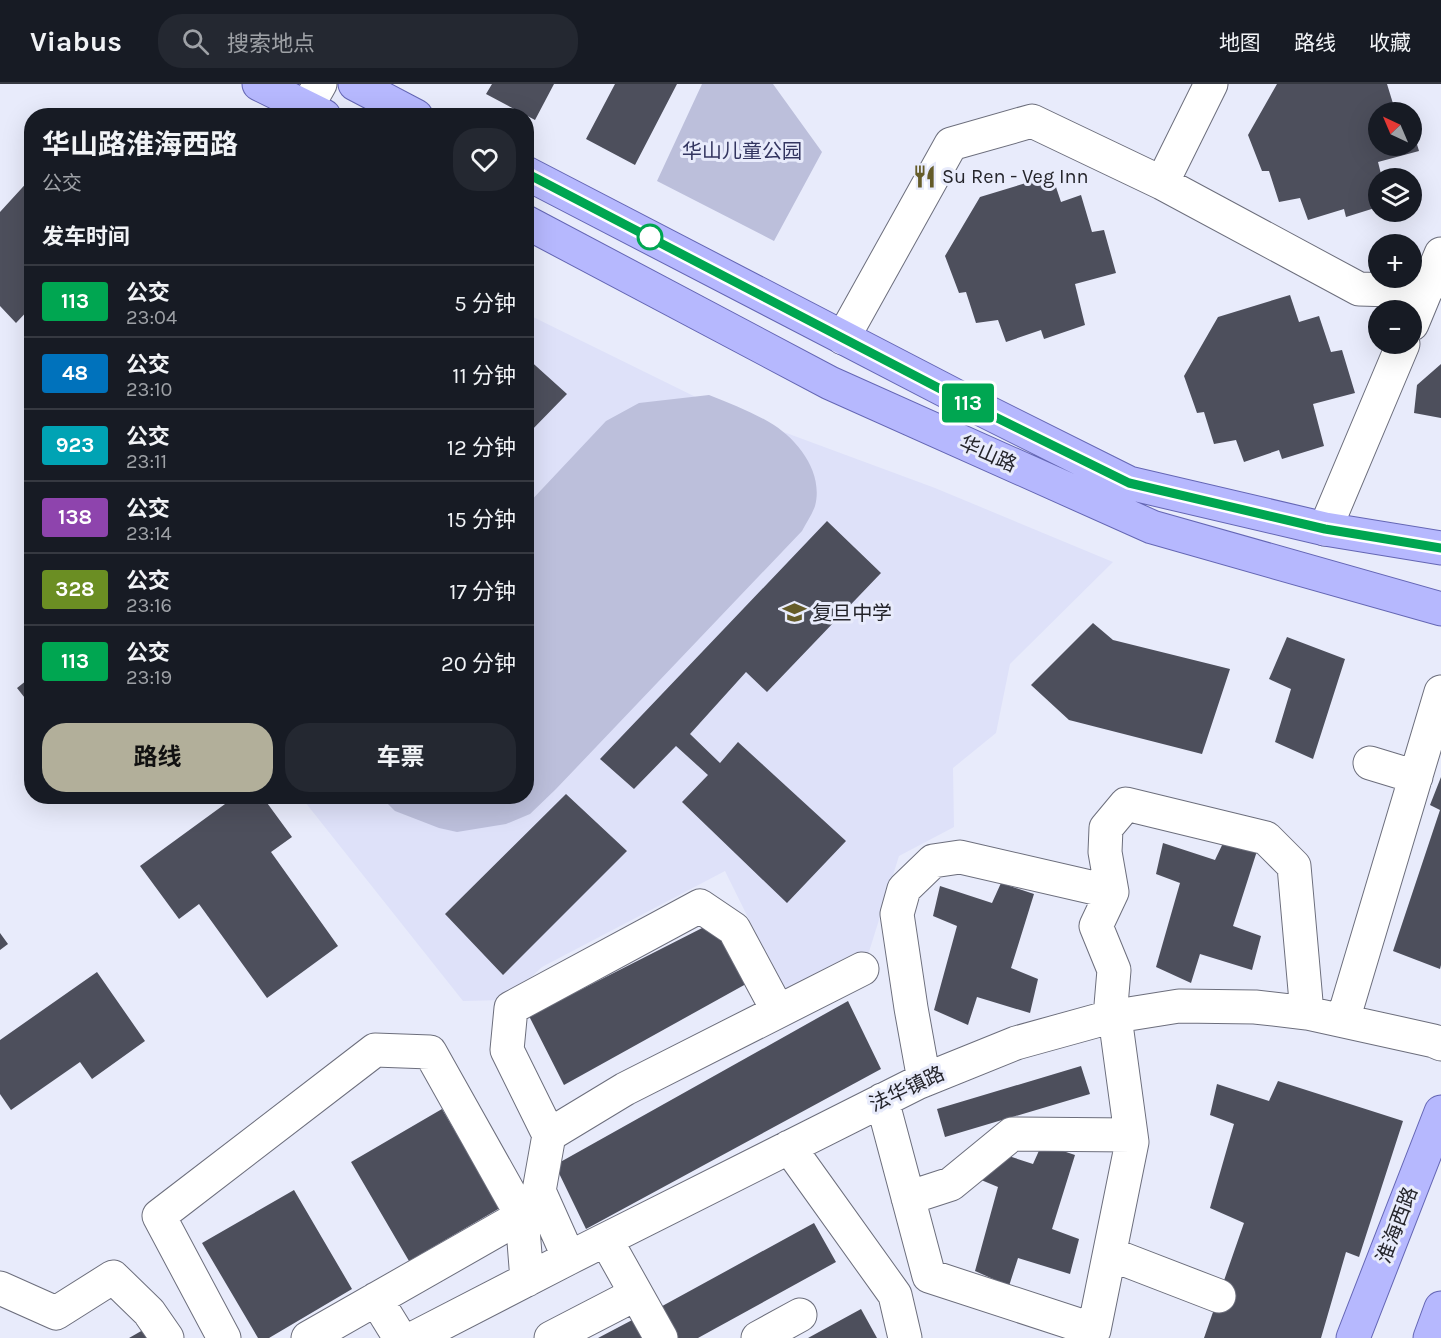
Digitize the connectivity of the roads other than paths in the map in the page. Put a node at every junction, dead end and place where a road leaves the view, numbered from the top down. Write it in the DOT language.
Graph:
graph roads {
  1 [pos="259,84"];
  2 [pos="355,84"];
  3 [pos="1211,84"];
  4 [pos="317,102"];
  5 [pos="401,108"];
  6 [pos="534,177"];
  7 [pos="1162,183"];
  8 [pos="534,226"];
  9 [pos="1441,254"];
  10 [pos="1426,291"];
  11 [pos="1422,300"];
  12 [pos="843,338"];
  13 [pos="1399,354"];
  14 [pos="1325,529"];
  15 [pos="1441,548"];
  16 [pos="1441,609"];
  17 [pos="1441,692"];
  18 [pos="1370,763"];
  19 [pos="1416,777"];
  20 [pos="1112,892"];
  21 [pos="862,969"];
  22 [pos="778,1011"];
  23 [pos="1307,1013"];
  24 [pos="1113,1017"];
  25 [pos="1343,1020"];
  26 [pos="1441,1044"];
  27 [pos="924,1080"];
  28 [pos="882,1100"];
  29 [pos="1441,1112"];
  30 [pos="549,1135"];
  31 [pos="1131,1135"];
  32 [pos="789,1147"];
  33 [pos="908,1198"];
  34 [pos="522,1216"];
  35 [pos="606,1240"];
  36 [pos="1110,1254"];
  37 [pos="569,1258"];
  38 [pos="527,1280"];
  39 [pos="0,1288"];
  40 [pos="636,1294"];
  41 [pos="1219,1296"];
  42 [pos="376,1299"];
  43 [pos="1441,1308"];
  44 [pos="800,1315"];
  45 [pos="1094,1334"];
  46 [pos="167,1338"];
  47 [pos="224,1338"];
  48 [pos="308,1338"];
  49 [pos="400,1338"];
  50 [pos="414,1338"];
  51 [pos="551,1338"];
  52 [pos="661,1338"];
  53 [pos="758,1338"];
  54 [pos="905,1338"];
  55 [pos="1353,1338"];
  56 [pos="1430,1338"];
  1 -- 4 [label="main road"];
  2 -- 5 [label="main road"];
  3 -- 7 [label="street"];
  6 -- 12 [label="main road, 华山路"];
  7 -- 10 [label="street"];
  7 -- 12 [label="street"];
  8 -- 16 [label="main road, 华山路"];
  9 -- 10 [label="street"];
  10 -- 11 [label="street"];
  12 -- 14 [label="main road, 华山路"];
  13 -- 14 [label="street"];
  14 -- 15 [label="main road, 华山路"];
  17 -- 19 [label="street"];
  18 -- 19 [label="street"];
  19 -- 25 [label="street"];
  20 -- 23 [label="street"];
  20 -- 24 [label="street"];
  20 -- 27 [label="street"];
  21 -- 22 [label="street"];
  22 -- 30 [label="street"];
  22 -- 30 [label="street"];
  23 -- 24 [label="street, 法华镇路"];
  23 -- 25 [label="street, 法华镇路"];
  24 -- 27 [label="street, 法华镇路"];
  24 -- 31 [label="street"];
  25 -- 26 [label="street, 法华镇路"];
  27 -- 28 [label="street, 法华镇路"];
  28 -- 32 [label="street, 法华镇路"];
  28 -- 33 [label="street"];
  29 -- 55 [label="main road, 淮海西路"];
  30 -- 37 [label="street"];
  31 -- 33 [label="street"];
  31 -- 36 [label="street"];
  32 -- 35 [label="street, 法华镇路"];
  32 -- 54 [label="street"];
  33 -- 45 [label="street"];
  34 -- 38 [label="street"];
  34 -- 42 [label="street"];
  34 -- 47 [label="street"];
  35 -- 37 [label="street, 法华镇路"];
  35 -- 40 [label="street"];
  36 -- 41 [label="street"];
  36 -- 45 [label="street"];
  37 -- 38 [label="street, 法华镇路"];
  38 -- 50 [label="street, 法华镇路"];
  39 -- 46 [label="street"];
  40 -- 51 [label="street"];
  40 -- 52 [label="street"];
  42 -- 48 [label="street"];
  42 -- 49 [label="street"];
  43 -- 56 [label="main road"];
  44 -- 53 [label="street"];
}
